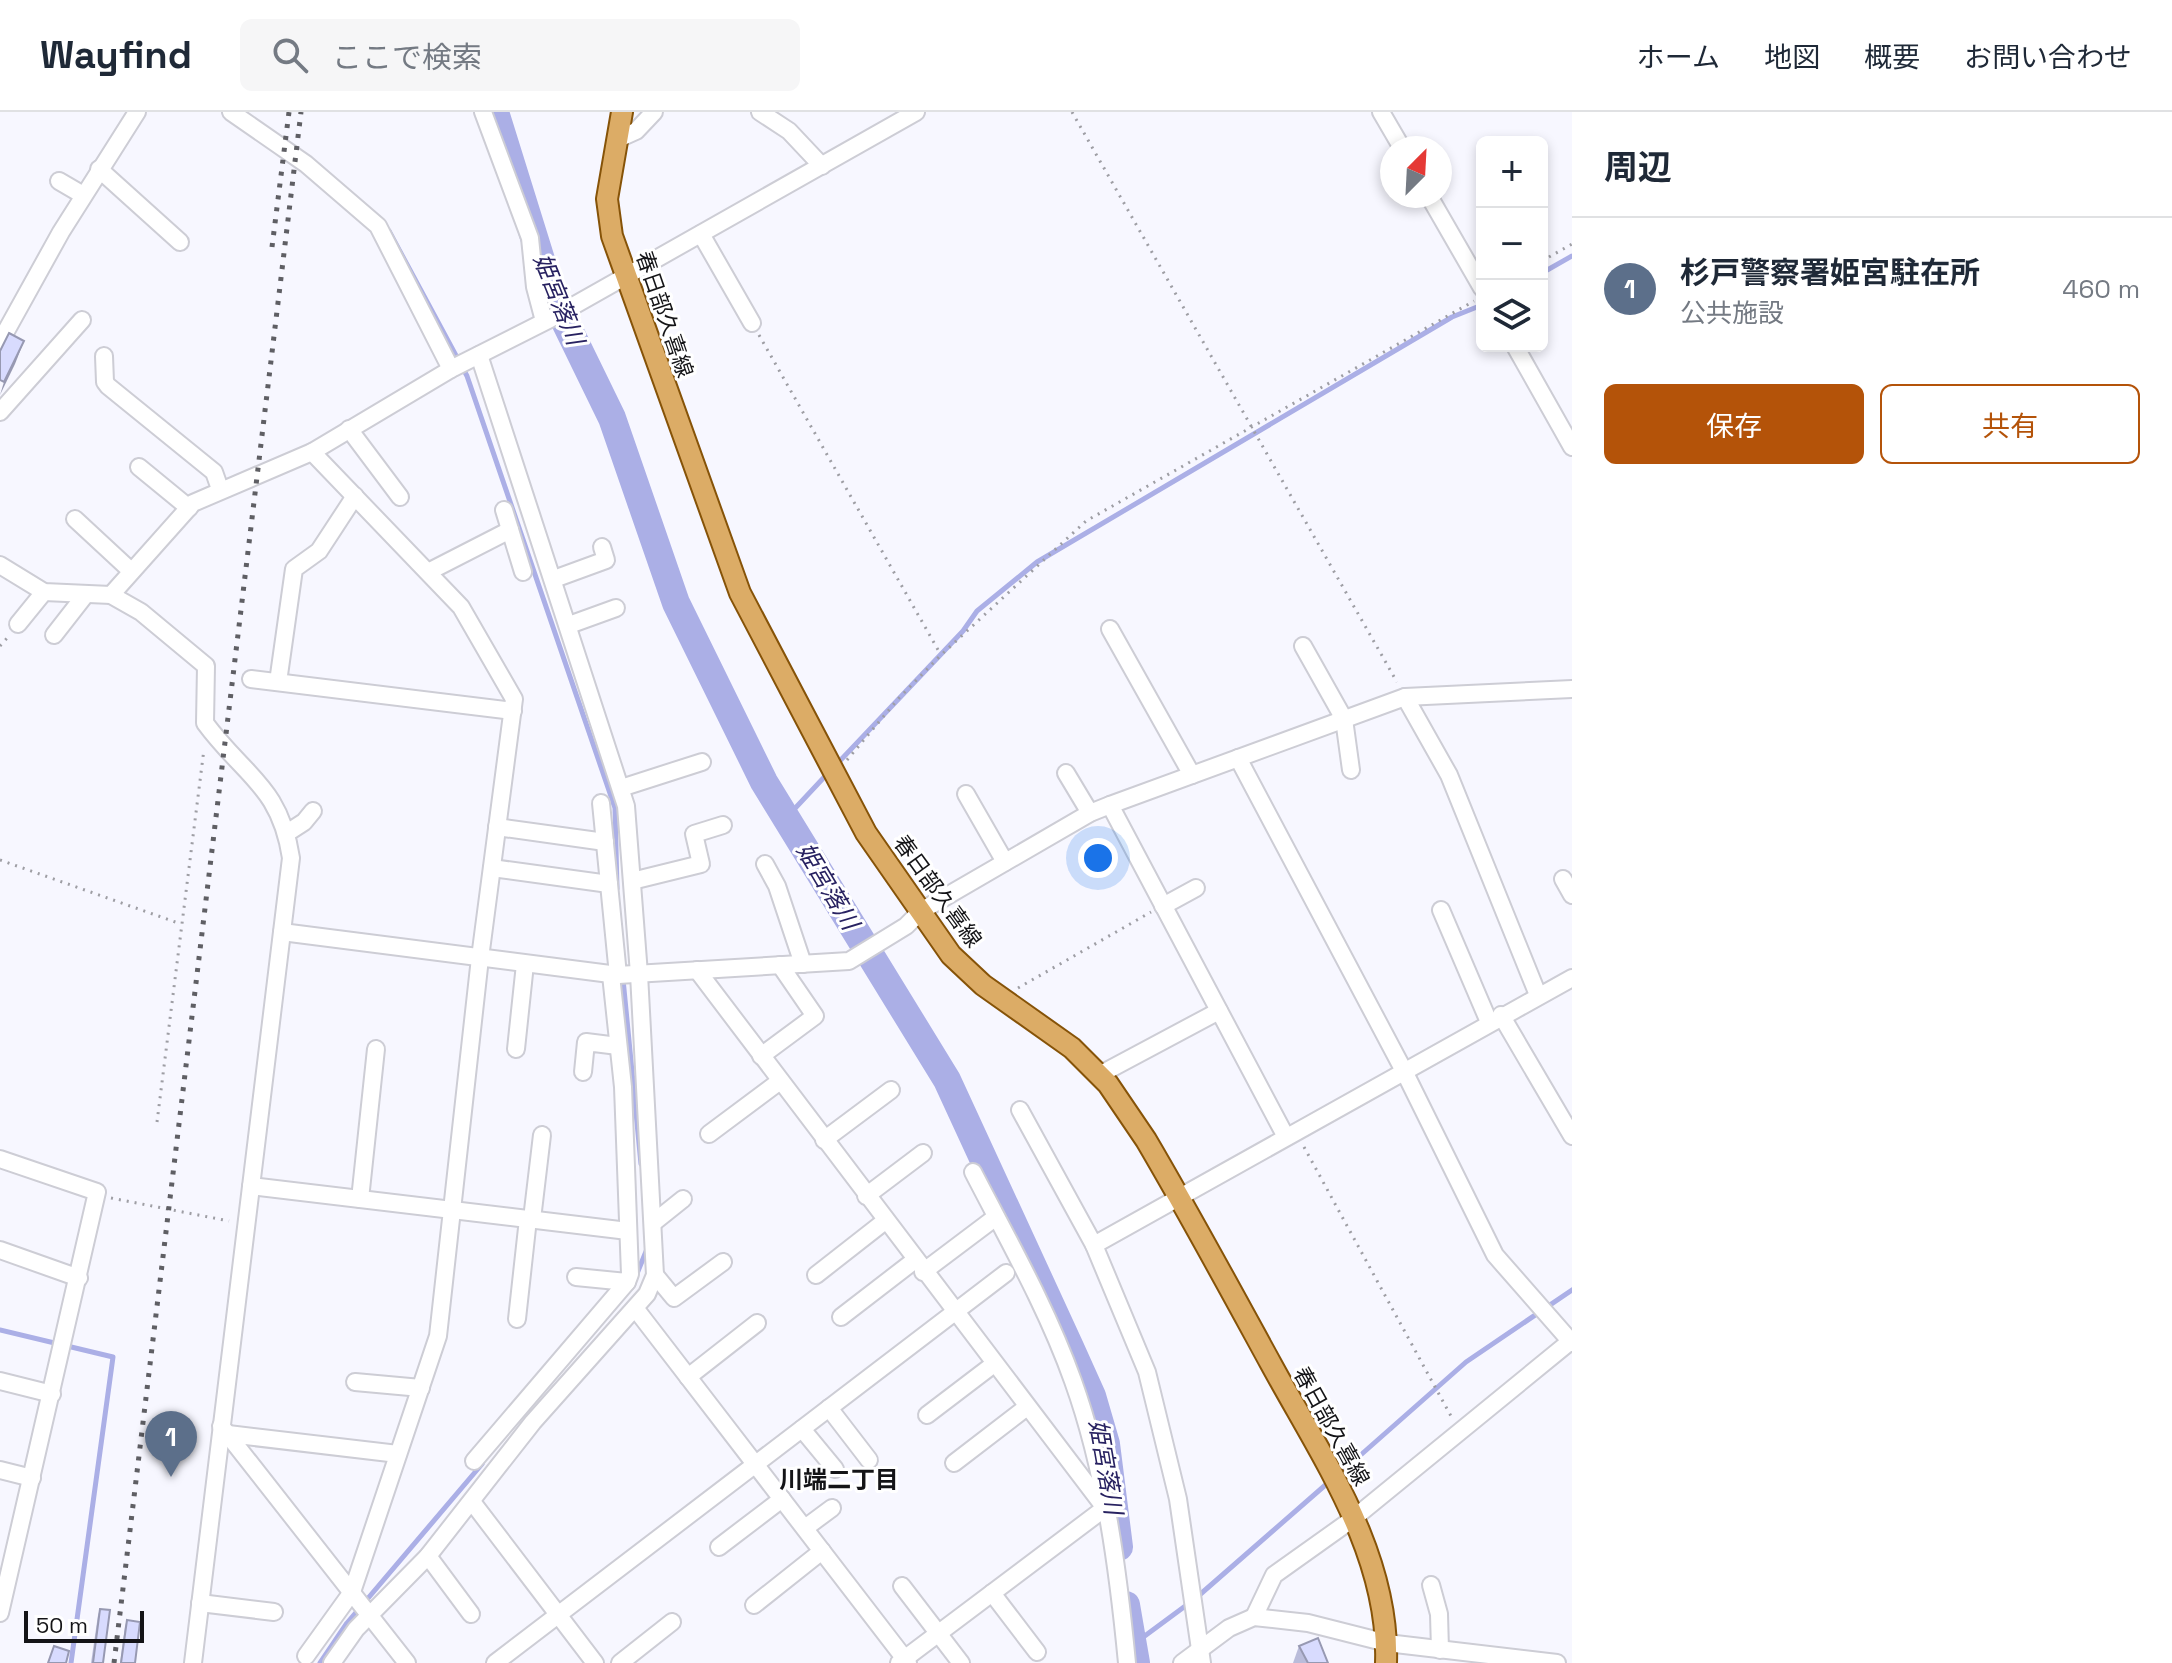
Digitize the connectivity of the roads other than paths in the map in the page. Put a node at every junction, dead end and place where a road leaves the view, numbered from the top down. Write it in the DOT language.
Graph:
graph roads {
  1 [pos="137,112"];
  2 [pos="231,112"];
  3 [pos="483,112"];
  4 [pos="622,112"];
  5 [pos="654,112"];
  6 [pos="760,112"];
  7 [pos="916,112"];
  8 [pos="1381,112"];
  9 [pos="1395,136"];
  10 [pos="616,140"];
  11 [pos="822,166"];
  12 [pos="99,169"];
  13 [pos="59,181"];
  14 [pos="83,195"];
  15 [pos="1436,208"];
  16 [pos="701,234"];
  17 [pos="180,242"];
  18 [pos="622,278"];
  19 [pos="1477,280"];
  20 [pos="5,319"];
  21 [pos="82,320"];
  22 [pos="547,320"];
  23 [pos="752,323"];
  24 [pos="0,342"];
  25 [pos="1518,352"];
  26 [pos="104,356"];
  27 [pos="476,356"];
  28 [pos="452,368"];
  29 [pos="0,412"];
  30 [pos="349,429"];
  31 [pos="1572,447"];
  32 [pos="312,452"];
  33 [pos="139,467"];
  34 [pos="220,489"];
  35 [pos="355,496"];
  36 [pos="400,497"];
  37 [pos="189,508"];
  38 [pos="504,510"];
  39 [pos="75,519"];
  40 [pos="510,530"];
  41 [pos="602,547"];
  42 [pos="0,565"];
  43 [pos="130,570"];
  44 [pos="428,572"];
  45 [pos="523,572"];
  46 [pos="554,579"];
  47 [pos="44,592"];
  48 [pos="86,594"];
  49 [pos="111,595"];
  50 [pos="616,608"];
  51 [pos="18,624"];
  52 [pos="569,625"];
  53 [pos="1110,629"];
  54 [pos="54,635"];
  55 [pos="1303,646"];
  56 [pos="251,679"];
  57 [pos="278,682"];
  58 [pos="1572,689"];
  59 [pos="1405,697"];
  60 [pos="513,711"];
  61 [pos="1344,719"];
  62 [pos="1238,758"];
  63 [pos="702,762"];
  64 [pos="1351,770"];
  65 [pos="1066,773"];
  66 [pos="1192,775"];
  67 [pos="621,788"];
  68 [pos="966,794"];
  69 [pos="601,803"];
  70 [pos="1110,805"];
  71 [pos="313,811"];
  72 [pos="1090,813"];
  73 [pos="723,825"];
  74 [pos="497,827"];
  75 [pos="287,833"];
  76 [pos="605,842"];
  77 [pos="1005,862"];
  78 [pos="765,864"];
  79 [pos="492,868"];
  80 [pos="1563,879"];
  81 [pos="632,881"];
  82 [pos="609,884"];
  83 [pos="1196,888"];
  84 [pos="1572,895"];
  85 [pos="1163,906"];
  86 [pos="1441,910"];
  87 [pos="921,911"];
  88 [pos="282,932"];
  89 [pos="480,958"];
  90 [pos="525,964"];
  91 [pos="803,964"];
  92 [pos="780,965"];
  93 [pos="697,970"];
  94 [pos="638,974"];
  95 [pos="614,975"];
  96 [pos="1572,978"];
  97 [pos="1538,995"];
  98 [pos="1219,1011"];
  99 [pos="1495,1019"];
  100 [pos="618,1046"];
  101 [pos="376,1049"];
  102 [pos="516,1049"];
  103 [pos="761,1056"];
  104 [pos="1404,1071"];
  105 [pos="583,1072"];
  106 [pos="1099,1075"];
  107 [pos="780,1081"];
  108 [pos="891,1090"];
  109 [pos="1020,1110"];
  110 [pos="709,1134"];
  111 [pos="1291,1134"];
  112 [pos="542,1135"];
  113 [pos="1572,1136"];
  114 [pos="824,1140"];
  115 [pos="923,1153"];
  116 [pos="0,1159"];
  117 [pos="973,1172"];
  118 [pos="251,1186"];
  119 [pos="866,1196"];
  120 [pos="1180,1197"];
  121 [pos="360,1199"];
  122 [pos="683,1199"];
  123 [pos="452,1210"];
  124 [pos="996,1217"];
  125 [pos="530,1219"];
  126 [pos="885,1221"];
  127 [pos="653,1223"];
  128 [pos="628,1231"];
  129 [pos="1094,1245"];
  130 [pos="0,1250"];
  131 [pos="723,1262"];
  132 [pos="919,1266"];
  133 [pos="1006,1273"];
  134 [pos="655,1275"];
  135 [pos="816,1275"];
  136 [pos="576,1277"];
  137 [pos="79,1278"];
  138 [pos="627,1282"];
  139 [pos="635,1308"];
  140 [pos="955,1313"];
  141 [pos="841,1317"];
  142 [pos="517,1319"];
  143 [pos="757,1323"];
  144 [pos="1572,1341"];
  145 [pos="994,1364"];
  146 [pos="688,1377"];
  147 [pos="0,1381"];
  148 [pos="355,1382"];
  149 [pos="421,1388"];
  150 [pos="52,1394"];
  151 [pos="1027,1407"];
  152 [pos="829,1408"];
  153 [pos="927,1415"];
  154 [pos="802,1429"];
  155 [pos="225,1430"];
  156 [pos="398,1454"];
  157 [pos="869,1460"];
  158 [pos="474,1461"];
  159 [pos="954,1463"];
  160 [pos="756,1465"];
  161 [pos="835,1469"];
  162 [pos="0,1470"];
  163 [pos="32,1478"];
  164 [pos="782,1499"];
  165 [pos="473,1503"];
  166 [pos="832,1508"];
  167 [pos="1105,1508"];
  168 [pos="1354,1518"];
  169 [pos="805,1528"];
  170 [pos="719,1547"];
  171 [pos="822,1551"];
  172 [pos="428,1556"];
  173 [pos="6,1562"];
  174 [pos="1431,1585"];
  175 [pos="902,1586"];
  176 [pos="992,1593"];
  177 [pos="354,1595"];
  178 [pos="200,1603"];
  179 [pos="754,1605"];
  180 [pos="274,1612"];
  181 [pos="0,1613"];
  182 [pos="471,1614"];
  183 [pos="559,1615"];
  184 [pos="372,1617"];
  185 [pos="1254,1617"];
  186 [pos="672,1622"];
  187 [pos="938,1633"];
  188 [pos="1440,1650"];
  189 [pos="1037,1652"];
  190 [pos="1386,1653"];
  191 [pos="1202,1655"];
  192 [pos="306,1656"];
  193 [pos="497,1662"];
  194 [pos="904,1662"];
  195 [pos="193,1663"];
  196 [pos="332,1663"];
  197 [pos="407,1663"];
  198 [pos="595,1663"];
  199 [pos="620,1663"];
  200 [pos="961,1663"];
  201 [pos="1127,1663"];
  202 [pos="1182,1663"];
  203 [pos="1557,1663"];
  1 -- 12 [label="street"];
  2 -- 28 [label="street"];
  3 -- 22 [label="street"];
  4 -- 10 [label="main road, 春日部久喜線"];
  5 -- 10 [label="street"];
  6 -- 11 [label="street"];
  7 -- 11 [label="street"];
  8 -- 9 [label="street"];
  10 -- 18 [label="main road, 春日部久喜線"];
  11 -- 16 [label="street"];
  12 -- 14 [label="street"];
  12 -- 17 [label="street"];
  13 -- 14 [label="street"];
  14 -- 20 [label="street"];
  15 -- 19 [label="street"];
  16 -- 18 [label="street"];
  16 -- 23 [label="street"];
  18 -- 22 [label="street"];
  18 -- 87 [label="main road, 春日部久喜線"];
  20 -- 24 [label="street"];
  21 -- 29 [label="street"];
  22 -- 27 [label="street"];
  25 -- 31 [label="street"];
  26 -- 34 [label="street"];
  27 -- 28 [label="street"];
  27 -- 46 [label="street"];
  28 -- 30 [label="street"];
  30 -- 32 [label="street"];
  30 -- 36 [label="street"];
  32 -- 34 [label="street"];
  32 -- 35 [label="street"];
  33 -- 37 [label="street"];
  34 -- 37 [label="street"];
  35 -- 44 [label="street"];
  35 -- 57 [label="street"];
  37 -- 43 [label="street"];
  38 -- 40 [label="street"];
  39 -- 43 [label="street"];
  40 -- 44 [label="street"];
  40 -- 45 [label="street"];
  41 -- 46 [label="street"];
  42 -- 47 [label="street"];
  43 -- 49 [label="street"];
  44 -- 60 [label="street"];
  46 -- 52 [label="street"];
  47 -- 48 [label="street"];
  47 -- 51 [label="street"];
  48 -- 49 [label="street"];
  48 -- 54 [label="street"];
  49 -- 75 [label="street"];
  50 -- 52 [label="street"];
  52 -- 67 [label="street"];
  53 -- 66 [label="street"];
  55 -- 61 [label="street"];
  56 -- 57 [label="street"];
  57 -- 60 [label="street"];
  58 -- 59 [label="street"];
  59 -- 61 [label="street"];
  59 -- 97 [label="street"];
  60 -- 74 [label="street"];
  61 -- 62 [label="street"];
  61 -- 64 [label="street"];
  62 -- 66 [label="street"];
  62 -- 104 [label="street"];
  63 -- 67 [label="street"];
  65 -- 72 [label="street"];
  66 -- 70 [label="street"];
  67 -- 81 [label="street"];
  68 -- 77 [label="street"];
  69 -- 76 [label="street"];
  70 -- 72 [label="street"];
  70 -- 85 [label="street"];
  71 -- 75 [label="street"];
  72 -- 77 [label="street"];
  73 -- 81 [label="street"];
  74 -- 76 [label="street"];
  74 -- 79 [label="street"];
  75 -- 88 [label="street"];
  76 -- 82 [label="street"];
  77 -- 87 [label="street"];
  78 -- 91 [label="street"];
  79 -- 82 [label="street"];
  79 -- 89 [label="street"];
  80 -- 84 [label="street"];
  81 -- 94 [label="street"];
  82 -- 95 [label="street"];
  83 -- 85 [label="street"];
  85 -- 98 [label="street"];
  86 -- 99 [label="street"];
  87 -- 91 [label="street"];
  87 -- 106 [label="main road, 春日部久喜線"];
  88 -- 89 [label="street"];
  88 -- 118 [label="street"];
  89 -- 90 [label="street"];
  89 -- 123 [label="street"];
  90 -- 95 [label="street"];
  90 -- 102 [label="street"];
  91 -- 92 [label="street"];
  92 -- 93 [label="street"];
  92 -- 103 [label="street"];
  93 -- 94 [label="street"];
  93 -- 103 [label="street"];
  94 -- 95 [label="street"];
  94 -- 127 [label="street"];
  95 -- 100 [label="street"];
  96 -- 97 [label="street"];
  97 -- 99 [label="street"];
  98 -- 106 [label="street"];
  98 -- 111 [label="street"];
  99 -- 104 [label="street"];
  99 -- 113 [label="street"];
  100 -- 105 [label="street"];
  100 -- 128 [label="street"];
  101 -- 121 [label="street"];
  103 -- 107 [label="street"];
  104 -- 111 [label="street"];
  104 -- 144 [label="street"];
  106 -- 120 [label="main road, 春日部久喜線"];
  107 -- 110 [label="street"];
  107 -- 114 [label="street"];
  108 -- 114 [label="street"];
  109 -- 129 [label="street"];
  111 -- 120 [label="street"];
  112 -- 125 [label="street"];
  114 -- 119 [label="street"];
  115 -- 119 [label="street"];
  116 -- 137 [label="street"];
  117 -- 124 [label="street"];
  118 -- 121 [label="street"];
  118 -- 155 [label="street"];
  119 -- 126 [label="street"];
  120 -- 129 [label="street"];
  120 -- 168 [label="main road, 春日部久喜線"];
  121 -- 123 [label="street"];
  122 -- 127 [label="street"];
  123 -- 125 [label="street"];
  123 -- 149 [label="street"];
  124 -- 132 [label="street"];
  124 -- 167 [label="street"];
  125 -- 128 [label="street"];
  125 -- 142 [label="street"];
  126 -- 132 [label="street"];
  126 -- 135 [label="street"];
  127 -- 134 [label="street"];
  128 -- 138 [label="street"];
  129 -- 191 [label="street"];
  130 -- 137 [label="street"];
  131 -- 134 [label="street"];
  132 -- 140 [label="street"];
  132 -- 141 [label="street"];
  133 -- 140 [label="street"];
  134 -- 139 [label="street"];
  136 -- 138 [label="street"];
  137 -- 150 [label="street"];
  138 -- 158 [label="street"];
  139 -- 146 [label="street"];
  139 -- 165 [label="street"];
  140 -- 145 [label="street"];
  140 -- 152 [label="street"];
  143 -- 146 [label="street"];
  144 -- 168 [label="street"];
  145 -- 151 [label="street"];
  145 -- 153 [label="street"];
  146 -- 160 [label="street"];
  147 -- 150 [label="street"];
  148 -- 149 [label="street"];
  149 -- 156 [label="street"];
  150 -- 163 [label="street"];
  151 -- 159 [label="street"];
  151 -- 167 [label="street"];
  152 -- 154 [label="street"];
  152 -- 157 [label="street"];
  154 -- 160 [label="street"];
  154 -- 161 [label="street"];
  155 -- 156 [label="street"];
  155 -- 177 [label="street"];
  155 -- 178 [label="street"];
  156 -- 177 [label="street"];
  160 -- 164 [label="street"];
  160 -- 183 [label="street"];
  162 -- 163 [label="street"];
  163 -- 173 [label="street"];
  164 -- 169 [label="street"];
  164 -- 170 [label="street"];
  165 -- 172 [label="street"];
  165 -- 183 [label="street"];
  166 -- 169 [label="street"];
  167 -- 176 [label="street"];
  167 -- 201 [label="street"];
  168 -- 185 [label="street"];
  168 -- 190 [label="main road, 春日部久喜線"];
  169 -- 171 [label="street"];
  171 -- 179 [label="street"];
  171 -- 194 [label="street"];
  172 -- 182 [label="street"];
  172 -- 184 [label="street"];
  173 -- 181 [label="street"];
  174 -- 188 [label="street"];
  175 -- 187 [label="street"];
  176 -- 187 [label="street"];
  176 -- 189 [label="street"];
  177 -- 184 [label="street"];
  177 -- 192 [label="street"];
  178 -- 180 [label="street"];
  178 -- 195 [label="street"];
  183 -- 193 [label="street"];
  183 -- 198 [label="street"];
  184 -- 196 [label="street"];
  184 -- 197 [label="street"];
  185 -- 190 [label="street"];
  185 -- 191 [label="street"];
  186 -- 199 [label="street"];
  187 -- 194 [label="street"];
  187 -- 200 [label="street"];
  188 -- 190 [label="street"];
  188 -- 203 [label="street"];
  191 -- 202 [label="street"];
}
